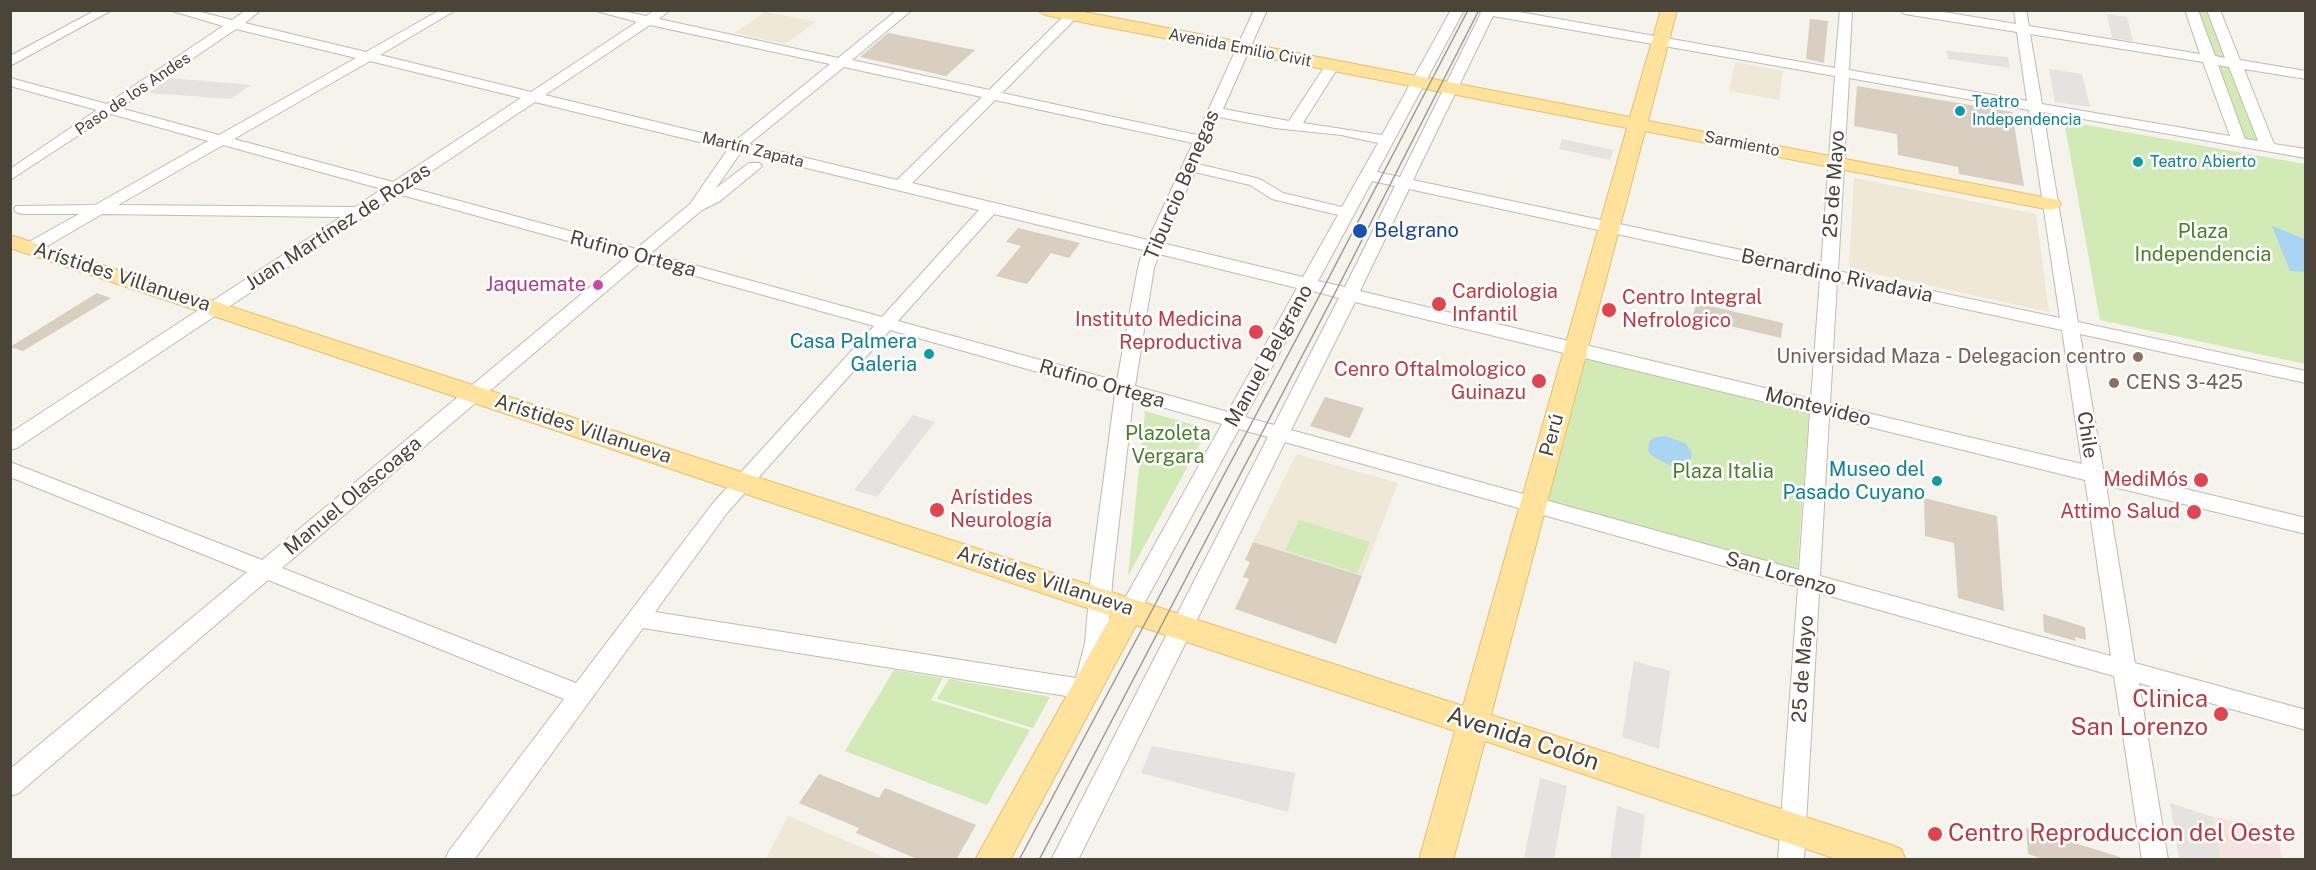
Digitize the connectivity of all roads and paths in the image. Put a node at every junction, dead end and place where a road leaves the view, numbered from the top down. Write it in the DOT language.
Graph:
graph roads {
  1 [pos="106,10"];
  2 [pos="175,10"];
  3 [pos="255,10"];
  4 [pos="450,10"];
  5 [pos="599,10"];
  6 [pos="664,10"];
  7 [pos="906,10"];
  8 [pos="1045,10"];
  9 [pos="1261,10"];
  10 [pos="1458,10"];
  11 [pos="1669,10"];
  12 [pos="1845,10"];
  13 [pos="1905,10"];
  14 [pos="2191,10"];
  15 [pos="2213,10"];
  16 [pos="1487,11"];
  17 [pos="1076,13"];
  18 [pos="2021,20"];
  19 [pos="648,21"];
  20 [pos="234,25"];
  21 [pos="1660,41"];
  22 [pos="1243,48"];
  23 [pos="368,57"];
  24 [pos="2209,59"];
  25 [pos="10,62"];
  26 [pos="841,63"];
  27 [pos="2234,63"];
  28 [pos="1332,66"];
  29 [pos="1842,73"];
  30 [pos="2306,75"];
  31 [pos="10,82"];
  32 [pos="1435,85"];
  33 [pos="992,95"];
  34 [pos="534,97"];
  35 [pos="2035,107"];
  36 [pos="110,110"];
  37 [pos="1214,112"];
  38 [pos="1637,124"];
  39 [pos="1293,126"];
  40 [pos="1201,140"];
  41 [pos="1387,140"];
  42 [pos="221,141"];
  43 [pos="2239,142"];
  44 [pos="737,146"];
  45 [pos="2268,147"];
  46 [pos="2306,154"];
  47 [pos="1836,162"];
  48 [pos="754,166"];
  49 [pos="1189,166"];
  50 [pos="1368,175"];
  51 [pos="10,176"];
  52 [pos="1404,183"];
  53 [pos="901,185"];
  54 [pos="396,189"];
  55 [pos="2051,204"];
  56 [pos="696,207"];
  57 [pos="991,207"];
  58 [pos="22,209"];
  59 [pos="98,210"];
  60 [pos="361,212"];
  61 [pos="1348,213"];
  62 [pos="1609,227"];
  63 [pos="21,244"];
  64 [pos="1153,246"];
  65 [pos="638,256"];
  66 [pos="1828,274"];
  67 [pos="1309,284"];
  68 [pos="1330,289"];
  69 [pos="1350,294"];
  70 [pos="214,308"];
  71 [pos="885,323"];
  72 [pos="2070,327"];
  73 [pos="1576,349"];
  74 [pos="2306,377"];
  75 [pos="1125,390"];
  76 [pos="474,394"];
  77 [pos="1820,408"];
  78 [pos="1233,421"];
  79 [pos="1256,428"];
  80 [pos="1278,434"];
  81 [pos="10,443"];
  82 [pos="10,469"];
  83 [pos="2094,474"];
  84 [pos="743,482"];
  85 [pos="1533,505"];
  86 [pos="2306,526"];
  87 [pos="264,571"];
  88 [pos="1809,582"];
  89 [pos="1099,599"];
  90 [pos="636,618"];
  91 [pos="1155,618"];
  92 [pos="2124,670"];
  93 [pos="1085,689"];
  94 [pos="579,694"];
  95 [pos="2306,720"];
  96 [pos="1473,723"];
  97 [pos="10,785"];
  98 [pos="1793,828"];
  99 [pos="458,860"];
  100 [pos="992,860"];
  101 [pos="1064,860"];
  102 [pos="1436,860"];
  103 [pos="1791,860"];
  104 [pos="1889,860"];
  105 [pos="2155,860"];
  1 -- 25 [label="street"];
  2 -- 20 [label="street, Martín Zapata"];
  3 -- 20 [label="street, Paso de los Andes"];
  4 -- 23 [label="street"];
  5 -- 19 [label="street"];
  6 -- 19 [label="street, Juan Martínez de Rozas"];
  7 -- 26 [label="street, Manuel Olascoaga"];
  8 -- 17 [label="main road, Avenida Emilio Civit"];
  9 -- 22 [label="street, Tiburcio Benegas"];
  10 -- 32 [label="street, Manuel Belgrano"];
  11 -- 21 [label="main road, Perú"];
  12 -- 29 [label="street, 25 de Mayo"];
  13 -- 18 [label="street"];
  14 -- 24 [label="street"];
  15 -- 27 [label="street"];
  16 -- 21 [label="street"];
  16 -- 32 [label="street, Manuel Belgrano"];
  17 -- 22 [label="main road, Avenida Emilio Civit"];
  17 -- 33 [label="street"];
  18 -- 24 [label="street"];
  18 -- 35 [label="street, Chile"];
  19 -- 26 [label="street"];
  19 -- 34 [label="street, Juan Martínez de Rozas"];
  20 -- 23 [label="street, Martín Zapata"];
  20 -- 36 [label="street, Paso de los Andes"];
  21 -- 29 [label="street"];
  21 -- 38 [label="main road, Perú"];
  22 -- 28 [label="main road, Avenida Emilio Civit"];
  22 -- 37 [label="street, Tiburcio Benegas"];
  23 -- 34 [label="street, Martín Zapata"];
  23 -- 42 [label="street"];
  24 -- 27 [label="street"];
  24 -- 43 [label="street"];
  26 -- 33 [label="street"];
  26 -- 44 [label="street, Manuel Olascoaga"];
  27 -- 30 [label="street"];
  27 -- 45 [label="street"];
  28 -- 32 [label="main road, Avenida Emilio Civit"];
  28 -- 39 [label="street"];
  29 -- 35 [label="street"];
  29 -- 47 [label="street, 25 de Mayo"];
  31 -- 36 [label="street, Rufino Ortega"];
  32 -- 38 [label="main road, Sarmiento"];
  32 -- 41 [label="street, Manuel Belgrano"];
  32 -- 52 [label="street, Manuel Belgrano"];
  33 -- 40 [label="street"];
  33 -- 53 [label="street"];
  34 -- 44 [label="street, Martín Zapata"];
  34 -- 54 [label="street, Juan Martínez de Rozas"];
  35 -- 43 [label="street"];
  35 -- 55 [label="street, Chile"];
  36 -- 42 [label="street, Rufino Ortega"];
  36 -- 51 [label="street, Paso de los Andes"];
  37 -- 39 [label="street"];
  37 -- 40 [label="street, Tiburcio Benegas"];
  38 -- 47 [label="main road, Sarmiento"];
  38 -- 62 [label="main road, Perú"];
  39 -- 41 [label="street"];
  40 -- 49 [label="street, Tiburcio Benegas"];
  41 -- 50 [label="street, Manuel Belgrano"];
  42 -- 54 [label="street, Rufino Ortega"];
  42 -- 59 [label="street"];
  43 -- 45 [label="street"];
  44 -- 53 [label="street, Martín Zapata"];
  44 -- 56 [label="street, Manuel Olascoaga"];
  45 -- 46 [label="street"];
  47 -- 55 [label="main road, Sarmiento"];
  47 -- 66 [label="street, 25 de Mayo"];
  48 -- 56 [label="street, Manuel Olascoaga"];
  49 -- 61 [label="street"];
  49 -- 64 [label="street, Tiburcio Benegas"];
  50 -- 52 [label="street, Bernardino Rivadavia"];
  50 -- 61 [label="street, Manuel Belgrano"];
  52 -- 62 [label="street, Bernardino Rivadavia"];
  52 -- 69 [label="street, Manuel Belgrano"];
  53 -- 57 [label="street, Martín Zapata"];
  54 -- 60 [label="street, Juan Martínez de Rozas"];
  54 -- 65 [label="street, Rufino Ortega"];
  55 -- 72 [label="street, Chile"];
  56 -- 65 [label="street, Manuel Olascoaga"];
  57 -- 64 [label="street, Martín Zapata"];
  57 -- 71 [label="street"];
  58 -- 59 [label="street"];
  59 -- 60 [label="street"];
  59 -- 63 [label="street"];
  60 -- 70 [label="street, Juan Martínez de Rozas"];
  61 -- 67 [label="street, Manuel Belgrano"];
  62 -- 66 [label="street, Bernardino Rivadavia"];
  62 -- 73 [label="main road, Perú"];
  63 -- 70 [label="main road, Arístides Villanueva"];
  64 -- 67 [label="street, Martín Zapata"];
  64 -- 75 [label="street, Tiburcio Benegas"];
  65 -- 71 [label="street, Rufino Ortega"];
  65 -- 76 [label="street, Manuel Olascoaga"];
  66 -- 72 [label="street, Bernardino Rivadavia"];
  66 -- 77 [label="street, 25 de Mayo"];
  67 -- 68 [label="street, Martín Zapata"];
  67 -- 78 [label="street, Manuel Belgrano"];
  68 -- 69 [label="street, Montevideo"];
  69 -- 73 [label="street, Montevideo"];
  69 -- 80 [label="street, Manuel Belgrano"];
  70 -- 76 [label="main road, Arístides Villanueva"];
  70 -- 81 [label="street, Juan Martínez de Rozas"];
  71 -- 75 [label="street, Rufino Ortega"];
  71 -- 84 [label="street"];
  72 -- 74 [label="street, Bernardino Rivadavia"];
  72 -- 83 [label="street, Chile"];
  73 -- 77 [label="street, Montevideo"];
  73 -- 85 [label="main road, Perú"];
  75 -- 78 [label="street, Rufino Ortega"];
  75 -- 89 [label="street, Tiburcio Benegas"];
  76 -- 84 [label="main road, Arístides Villanueva"];
  76 -- 87 [label="street, Manuel Olascoaga"];
  77 -- 83 [label="street, Montevideo"];
  77 -- 88 [label="street, 25 de Mayo"];
  78 -- 79 [label="street, Rufino Ortega"];
  78 -- 91 [label="street, Manuel Belgrano"];
  79 -- 80 [label="street, San Lorenzo"];
  80 -- 85 [label="street, San Lorenzo"];
  80 -- 91 [label="street, Manuel Belgrano"];
  82 -- 87 [label="street"];
  83 -- 86 [label="street, Montevideo"];
  83 -- 92 [label="street, Chile"];
  84 -- 89 [label="main road, Arístides Villanueva"];
  84 -- 90 [label="street"];
  85 -- 88 [label="street, San Lorenzo"];
  85 -- 96 [label="main road, Perú"];
  87 -- 94 [label="street"];
  87 -- 97 [label="street, Manuel Olascoaga"];
  88 -- 92 [label="street, San Lorenzo"];
  88 -- 98 [label="street, 25 de Mayo"];
  89 -- 91 [label="main road, Arístides Villanueva"];
  89 -- 93 [label="street, Tiburcio Benegas"];
  90 -- 93 [label="street"];
  90 -- 94 [label="street"];
  91 -- 93 [label="main road, Manuel Belgrano"];
  91 -- 96 [label="main road, Avenida Colón"];
  91 -- 101 [label="street, Manuel Belgrano"];
  92 -- 95 [label="street, San Lorenzo"];
  92 -- 105 [label="street, Chile"];
  93 -- 100 [label="main road, Manuel Belgrano"];
  94 -- 99 [label="street"];
  96 -- 98 [label="main road, Avenida Colón"];
  96 -- 102 [label="main road, Perú"];
  98 -- 103 [label="street, 25 de Mayo"];
  98 -- 104 [label="main road, Avenida Colón"];
}
